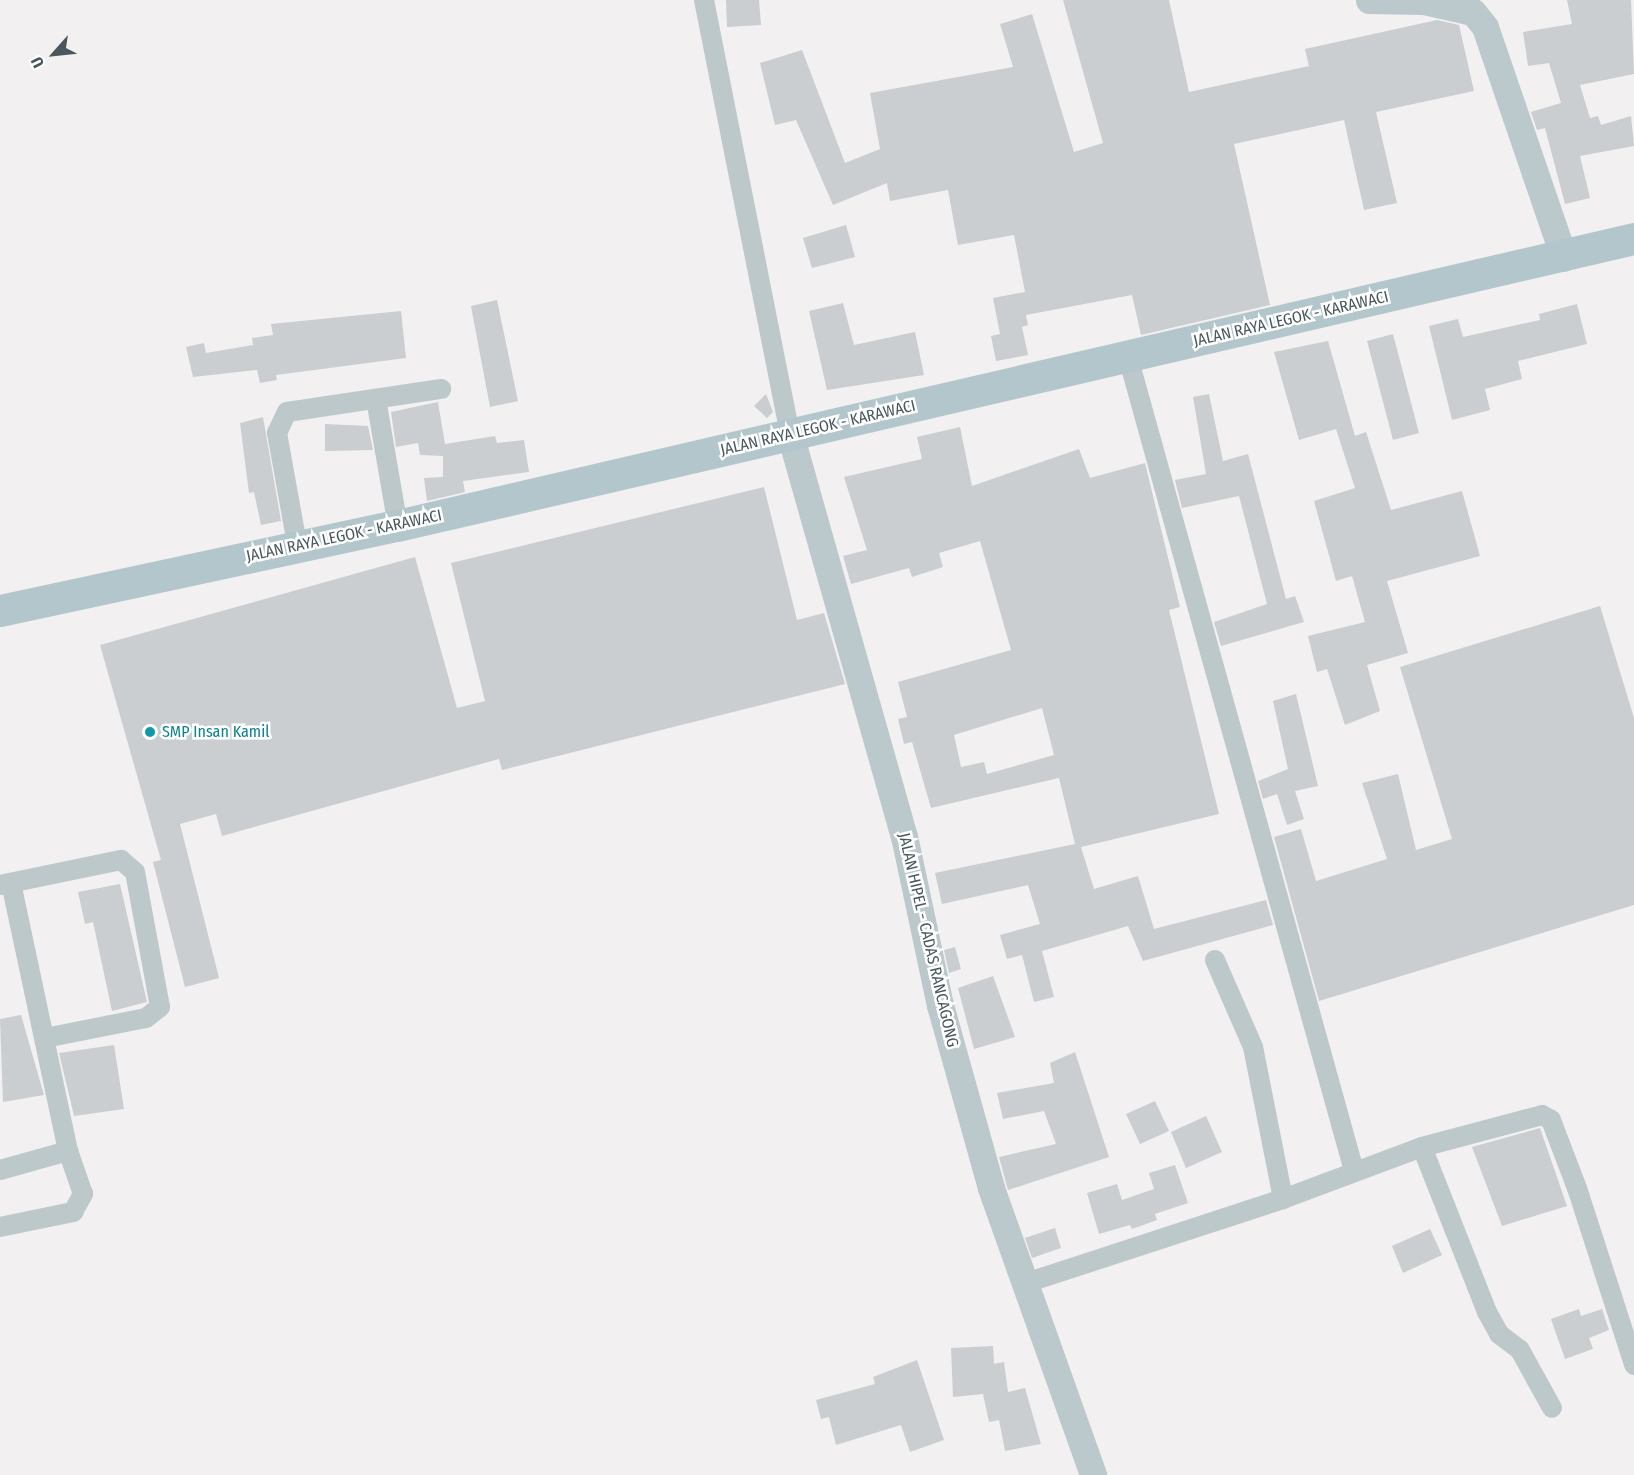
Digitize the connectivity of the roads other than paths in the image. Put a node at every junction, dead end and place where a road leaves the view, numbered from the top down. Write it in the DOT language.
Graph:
graph roads {
  1 [pos="704,0"];
  2 [pos="1369,0"];
  3 [pos="1634,239"];
  4 [pos="1564,258"];
  5 [pos="1128,357"];
  6 [pos="441,389"];
  7 [pos="376,399"];
  8 [pos="790,434"];
  9 [pos="398,526"];
  10 [pos="297,544"];
  11 [pos="0,611"];
  12 [pos="6,884"];
  13 [pos="1215,960"];
  14 [pos="45,1038"];
  15 [pos="1422,1147"];
  16 [pos="68,1151"];
  17 [pos="0,1170"];
  18 [pos="1354,1171"];
  19 [pos="1284,1199"];
  20 [pos="0,1227"];
  21 [pos="1023,1284"];
  22 [pos="1634,1365"];
  23 [pos="1552,1408"];
  24 [pos="1093,1475"];
  1 -- 8 [label="street"];
  2 -- 4 [label="street"];
  3 -- 4 [label="main road, JALAN RAYA LEGOK - KARAWACI"];
  4 -- 5 [label="main road, JALAN RAYA LEGOK - KARAWACI"];
  5 -- 8 [label="main road, JALAN RAYA LEGOK - KARAWACI"];
  5 -- 18 [label="street"];
  6 -- 7 [label="street"];
  7 -- 9 [label="street"];
  7 -- 10 [label="street"];
  8 -- 9 [label="main road, JALAN RAYA LEGOK - KARAWACI"];
  8 -- 21 [label="street, JALAN HIPEL - CADAS RANCAGONG"];
  9 -- 10 [label="main road, JALAN RAYA LEGOK - KARAWACI"];
  10 -- 11 [label="main road, JALAN RAYA LEGOK - KARAWACI"];
  12 -- 14 [label="street"];
  12 -- 14 [label="street"];
  13 -- 19 [label="street"];
  14 -- 16 [label="street"];
  15 -- 18 [label="street"];
  15 -- 22 [label="street"];
  15 -- 23 [label="street"];
  16 -- 17 [label="street"];
  16 -- 20 [label="street"];
  18 -- 19 [label="street"];
  19 -- 21 [label="street"];
  21 -- 24 [label="street, JALAN HIPEL - CADAS RANCAGONG"];
}
